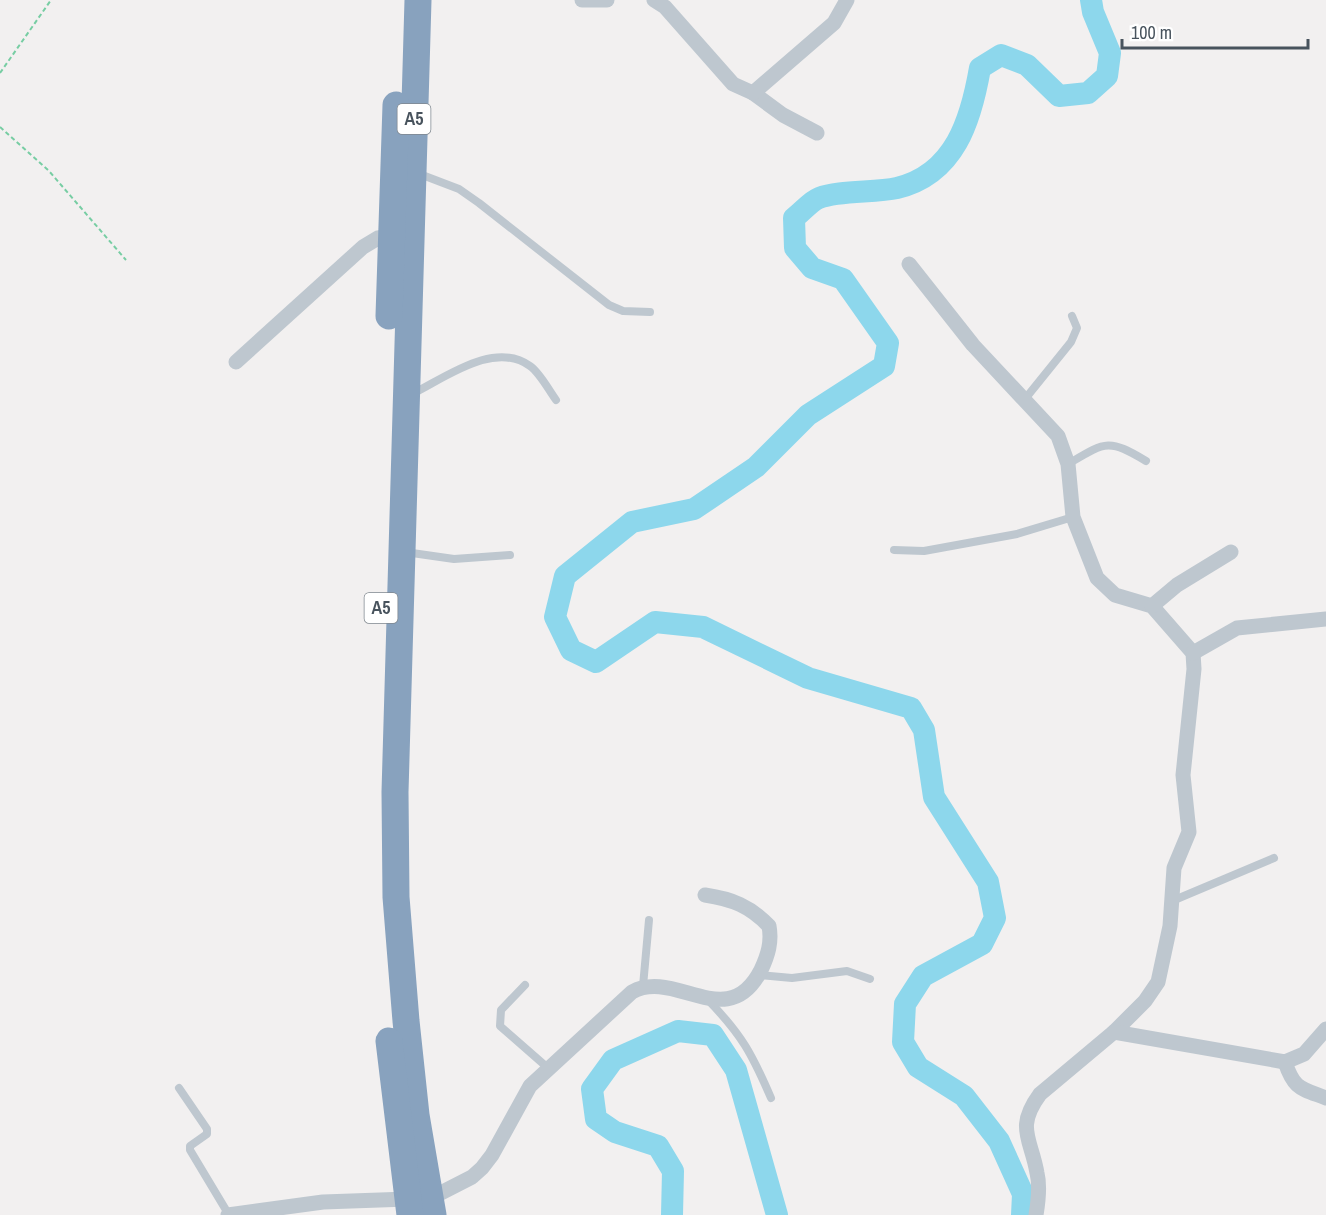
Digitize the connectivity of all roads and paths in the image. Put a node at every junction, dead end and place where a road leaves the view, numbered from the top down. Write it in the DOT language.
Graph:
graph roads {
  1 [pos="51,0"];
  2 [pos="399,0"];
  3 [pos="417,0"];
  4 [pos="582,0"];
  5 [pos="607,0"];
  6 [pos="847,0"];
  7 [pos="658,1"];
  8 [pos="0,73"];
  9 [pos="753,93"];
  10 [pos="0,128"];
  11 [pos="817,133"];
  12 [pos="412,172"];
  13 [pos="391,236"];
  14 [pos="126,260"];
  15 [pos="909,264"];
  16 [pos="650,312"];
  17 [pos="1072,316"];
  18 [pos="237,362"];
  19 [pos="405,397"];
  20 [pos="1025,399"];
  21 [pos="556,400"];
  22 [pos="1146,461"];
  23 [pos="1068,464"];
  24 [pos="1073,518"];
  25 [pos="894,550"];
  26 [pos="401,552"];
  27 [pos="1231,552"];
  28 [pos="510,555"];
  29 [pos="1152,606"];
  30 [pos="1326,619"];
  31 [pos="1193,653"];
  32 [pos="1274,858"];
  33 [pos="705,895"];
  34 [pos="1172,901"];
  35 [pos="649,920"];
  36 [pos="758,975"];
  37 [pos="870,979"];
  38 [pos="525,985"];
  39 [pos="643,986"];
  40 [pos="706,999"];
  41 [pos="1326,1029"];
  42 [pos="1114,1032"];
  43 [pos="1285,1062"];
  44 [pos="548,1068"];
  45 [pos="179,1088"];
  46 [pos="771,1098"];
  47 [pos="1326,1098"];
  48 [pos="421,1207"];
  49 [pos="228,1215"];
  50 [pos="1036,1215"];
  1 -- 8 [label="path"];
  2 -- 13 [label="highway, A5"];
  3 -- 12 [label="highway, A5"];
  4 -- 5 [label="street"];
  6 -- 9 [label="street"];
  7 -- 9 [label="street"];
  9 -- 11 [label="street"];
  10 -- 14 [label="path"];
  12 -- 16 [label="lane"];
  12 -- 19 [label="highway, A5"];
  13 -- 18 [label="street"];
  13 -- 48 [label="highway, A5"];
  15 -- 20 [label="street"];
  17 -- 20 [label="lane"];
  19 -- 21 [label="lane"];
  19 -- 26 [label="highway, A5"];
  20 -- 23 [label="street"];
  22 -- 23 [label="lane"];
  23 -- 24 [label="street"];
  24 -- 25 [label="lane"];
  24 -- 29 [label="street"];
  26 -- 28 [label="lane"];
  26 -- 48 [label="highway, A5"];
  27 -- 29 [label="street"];
  29 -- 31 [label="street"];
  30 -- 31 [label="street"];
  31 -- 34 [label="street"];
  32 -- 34 [label="lane"];
  33 -- 36 [label="street"];
  34 -- 42 [label="street"];
  35 -- 39 [label="lane"];
  36 -- 37 [label="lane"];
  36 -- 40 [label="street"];
  38 -- 44 [label="lane"];
  39 -- 40 [label="street"];
  39 -- 44 [label="street"];
  40 -- 46 [label="lane"];
  41 -- 43 [label="street"];
  42 -- 43 [label="street"];
  42 -- 50 [label="street"];
  43 -- 47 [label="street"];
  44 -- 48 [label="street"];
  45 -- 49 [label="lane"];
  48 -- 49 [label="street"];
}
